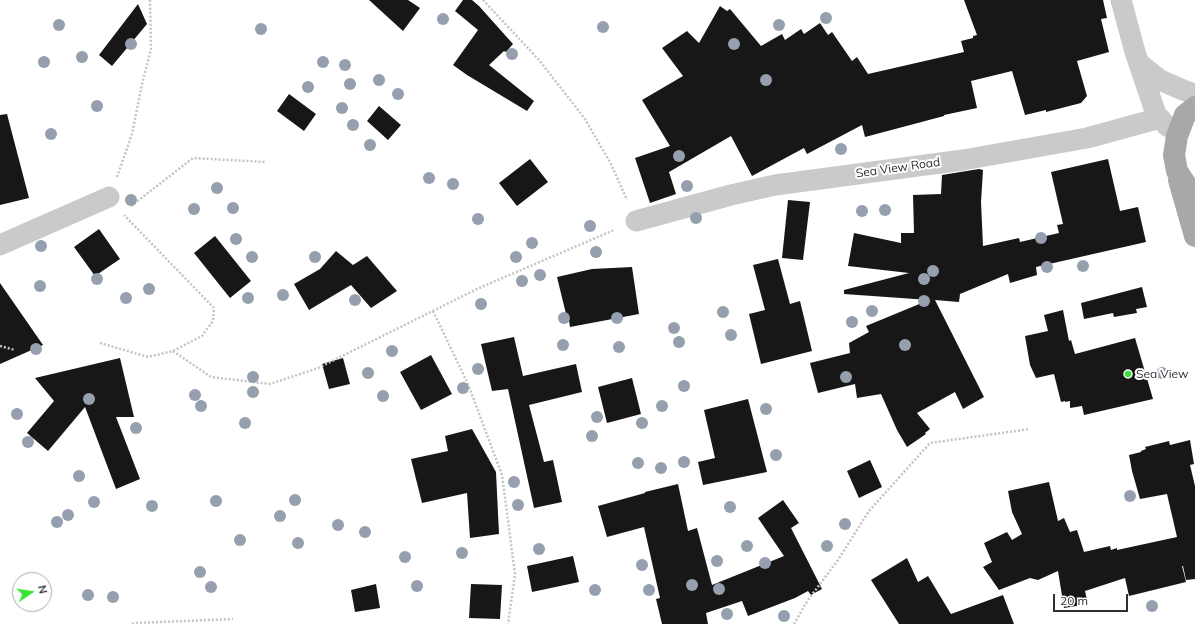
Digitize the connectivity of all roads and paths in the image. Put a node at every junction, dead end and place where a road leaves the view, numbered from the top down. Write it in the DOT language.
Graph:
graph roads {
  1 [pos="150,0"];
  2 [pos="483,0"];
  3 [pos="1121,0"];
  4 [pos="1140,64"];
  5 [pos="1195,94"];
  6 [pos="1195,107"];
  7 [pos="1160,118"];
  8 [pos="1177,136"];
  9 [pos="265,162"];
  10 [pos="1176,171"];
  11 [pos="1195,195"];
  12 [pos="109,197"];
  13 [pos="122,213"];
  14 [pos="636,221"];
  15 [pos="1195,236"];
  16 [pos="0,245"];
  17 [pos="433,311"];
  18 [pos="100,343"];
  19 [pos="0,346"];
  20 [pos="15,350"];
  21 [pos="173,351"];
  22 [pos="1030,429"];
  23 [pos="233,619"];
  24 [pos="136,623"];
  25 [pos="132,624"];
  26 [pos="508,624"];
  27 [pos="794,624"];
  1 -- 12 [label="path"];
  2 -- 14 [label="path"];
  3 -- 4 [label="street"];
  4 -- 5 [label="street"];
  4 -- 7 [label="street"];
  6 -- 8 [label="main road"];
  7 -- 8 [label="street"];
  7 -- 14 [label="street, Sea View Road"];
  8 -- 10 [label="main road"];
  9 -- 13 [label="path"];
  10 -- 11 [label="main road"];
  10 -- 15 [label="main road"];
  12 -- 13 [label="path"];
  12 -- 16 [label="street"];
  13 -- 21 [label="path"];
  14 -- 17 [label="path"];
  17 -- 21 [label="path"];
  17 -- 26 [label="path"];
  18 -- 21 [label="path"];
  19 -- 20 [label="path"];
  22 -- 27 [label="path"];
  23 -- 24 [label="path"];
  24 -- 25 [label="path"];
}
